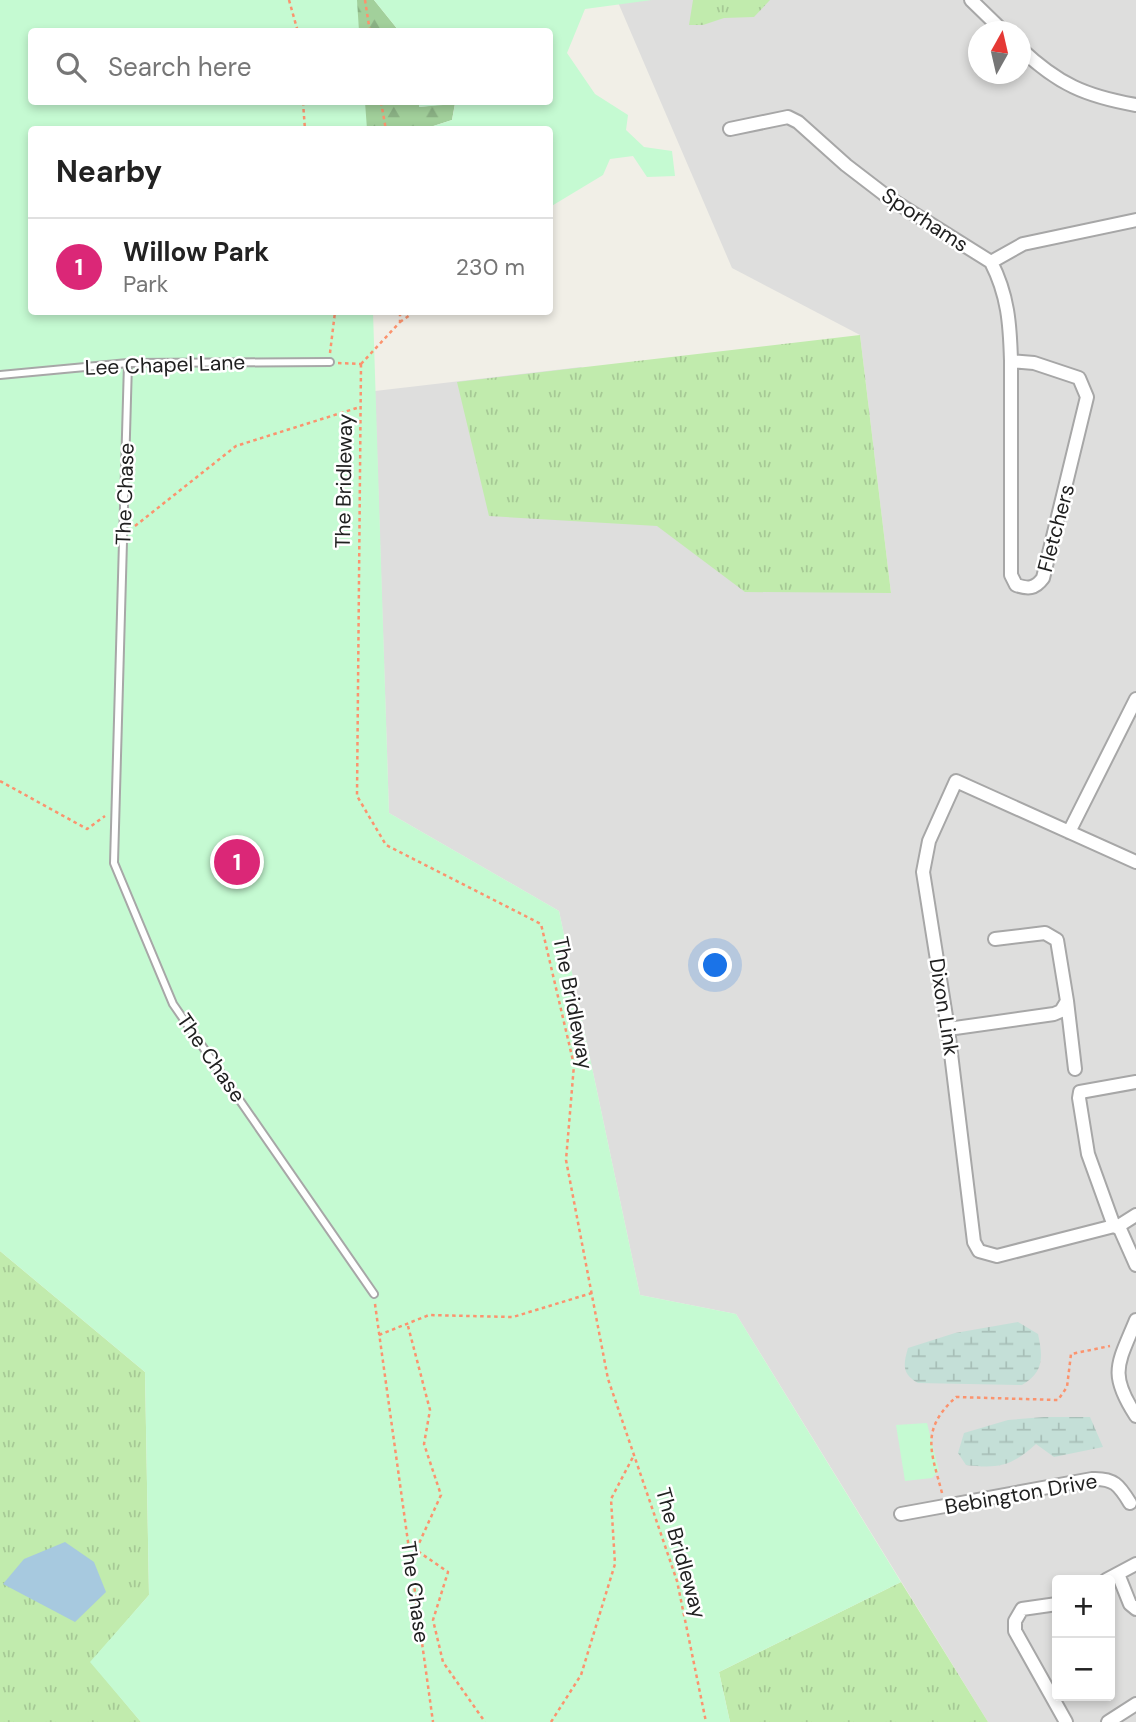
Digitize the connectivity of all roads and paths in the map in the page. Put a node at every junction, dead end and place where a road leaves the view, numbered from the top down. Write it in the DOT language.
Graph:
graph roads {
  1 [pos="289,0"];
  2 [pos="365,0"];
  3 [pos="971,0"];
  4 [pos="993,21"];
  5 [pos="297,28"];
  6 [pos="369,28"];
  7 [pos="1031,58"];
  8 [pos="303,105"];
  9 [pos="382,105"];
  10 [pos="1136,105"];
  11 [pos="304,126"];
  12 [pos="385,126"];
  13 [pos="730,129"];
  14 [pos="1136,220"];
  15 [pos="990,262"];
  16 [pos="335,315"];
  17 [pos="400,315"];
  18 [pos="410,315"];
  19 [pos="400,322"];
  20 [pos="1011,361"];
  21 [pos="330,362"];
  22 [pos="128,363"];
  23 [pos="361,364"];
  24 [pos="0,375"];
  25 [pos="361,406"];
  26 [pos="124,535"];
  27 [pos="1136,699"];
  28 [pos="0,781"];
  29 [pos="116,808"];
  30 [pos="1069,832"];
  31 [pos="1136,862"];
  32 [pos="995,939"];
  33 [pos="1067,1001"];
  34 [pos="948,1029"];
  35 [pos="1075,1069"];
  36 [pos="1136,1082"];
  37 [pos="1136,1215"];
  38 [pos="1116,1227"];
  39 [pos="1136,1265"];
  40 [pos="592,1293"];
  41 [pos="374,1294"];
  42 [pos="1136,1320"];
  43 [pos="408,1326"];
  44 [pos="379,1335"];
  45 [pos="1126,1344"];
  46 [pos="1136,1416"];
  47 [pos="634,1454"];
  48 [pos="1134,1505"];
  49 [pos="946,1507"];
  50 [pos="901,1514"];
  51 [pos="1136,1564"];
  52 [pos="1115,1575"];
  53 [pos="1115,1582"];
  54 [pos="1052,1605"];
  55 [pos="1136,1609"];
  56 [pos="1136,1704"];
  57 [pos="433,1722"];
  58 [pos="483,1722"];
  59 [pos="551,1722"];
  60 [pos="706,1722"];
  61 [pos="1066,1722"];
  62 [pos="1108,1722"];
  1 -- 5 [label="path"];
  2 -- 6 [label="path"];
  3 -- 4 [label="street"];
  7 -- 10 [label="street"];
  8 -- 11 [label="path"];
  9 -- 12 [label="path"];
  13 -- 15 [label="street, Sporhams"];
  14 -- 15 [label="street, Sporhams"];
  15 -- 20 [label="street, Fletchers"];
  16 -- 21 [label="path"];
  17 -- 19 [label="path"];
  18 -- 19 [label="path"];
  19 -- 23 [label="path"];
  20 -- 20 [label="street, Fletchers"];
  21 -- 22 [label="lane, Lee Chapel Lane"];
  21 -- 23 [label="path"];
  22 -- 24 [label="lane, Lee Chapel Lane"];
  22 -- 26 [label="lane, The Chase"];
  23 -- 25 [label="path, The Bridleway"];
  25 -- 26 [label="path"];
  25 -- 40 [label="path, The Bridleway"];
  26 -- 29 [label="lane, The Chase"];
  27 -- 30 [label="street"];
  28 -- 29 [label="path"];
  29 -- 41 [label="lane, The Chase"];
  30 -- 31 [label="street, Dixon Link"];
  30 -- 34 [label="street, Dixon Link"];
  32 -- 33 [label="street"];
  33 -- 34 [label="street"];
  33 -- 35 [label="street"];
  34 -- 38 [label="street, Dixon Link"];
  36 -- 38 [label="street"];
  37 -- 38 [label="street"];
  38 -- 39 [label="street"];
  40 -- 43 [label="path"];
  40 -- 47 [label="path, The Bridleway"];
  41 -- 44 [label="path, The Chase"];
  42 -- 45 [label="street"];
  43 -- 44 [label="path"];
  43 -- 58 [label="path"];
  44 -- 57 [label="path, The Chase"];
  45 -- 46 [label="street"];
  45 -- 49 [label="path"];
  47 -- 59 [label="path"];
  47 -- 60 [label="path, The Bridleway"];
  48 -- 49 [label="street, Bebington Drive"];
  49 -- 50 [label="street, Bebington Drive"];
  51 -- 52 [label="street"];
  53 -- 55 [label="street"];
  54 -- 61 [label="street"];
  56 -- 62 [label="street"];
}
